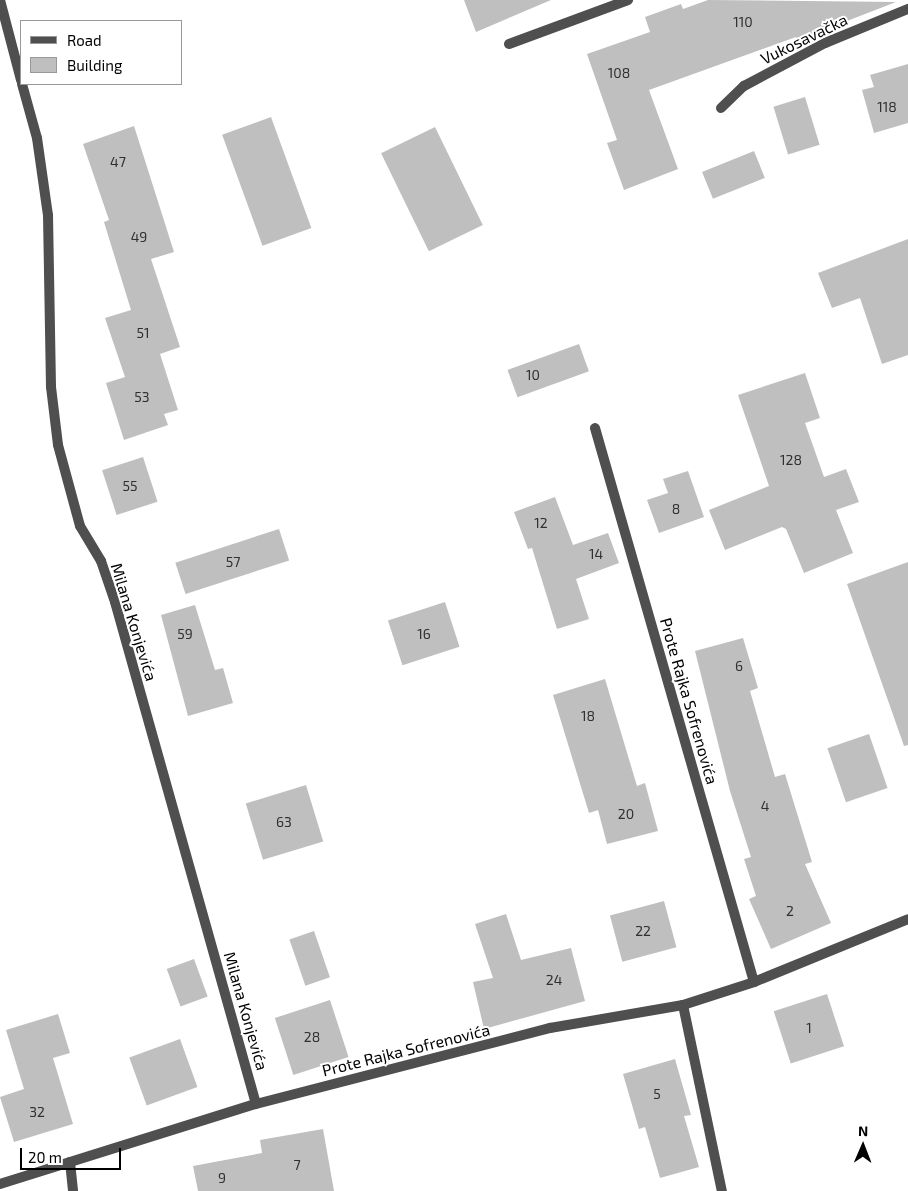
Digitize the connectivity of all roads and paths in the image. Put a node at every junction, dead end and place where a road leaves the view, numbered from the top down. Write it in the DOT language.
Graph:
graph roads {
  1 [pos="0,0"];
  2 [pos="628,0"];
  3 [pos="908,10"];
  4 [pos="509,44"];
  5 [pos="20,76"];
  6 [pos="22,85"];
  7 [pos="721,108"];
  8 [pos="595,428"];
  9 [pos="908,919"];
  10 [pos="754,982"];
  11 [pos="683,1005"];
  12 [pos="256,1104"];
  13 [pos="70,1162"];
  14 [pos="0,1184"];
  15 [pos="73,1191"];
  16 [pos="722,1191"];
  1 -- 5 [label="street"];
  2 -- 4 [label="street"];
  3 -- 7 [label="street, Vukosavačka"];
  6 -- 12 [label="street, Milana Konjevića"];
  8 -- 10 [label="street, Prote Rajka Sofrenovića"];
  9 -- 10 [label="street, Prote Rajka Sofrenovića"];
  10 -- 11 [label="street, Prote Rajka Sofrenovića"];
  11 -- 12 [label="street, Prote Rajka Sofrenovića"];
  11 -- 16 [label="street"];
  12 -- 13 [label="street, Prote Rajka Sofrenovića"];
  13 -- 14 [label="street, Prote Rajka Sofrenovića"];
  13 -- 15 [label="street"];
}
